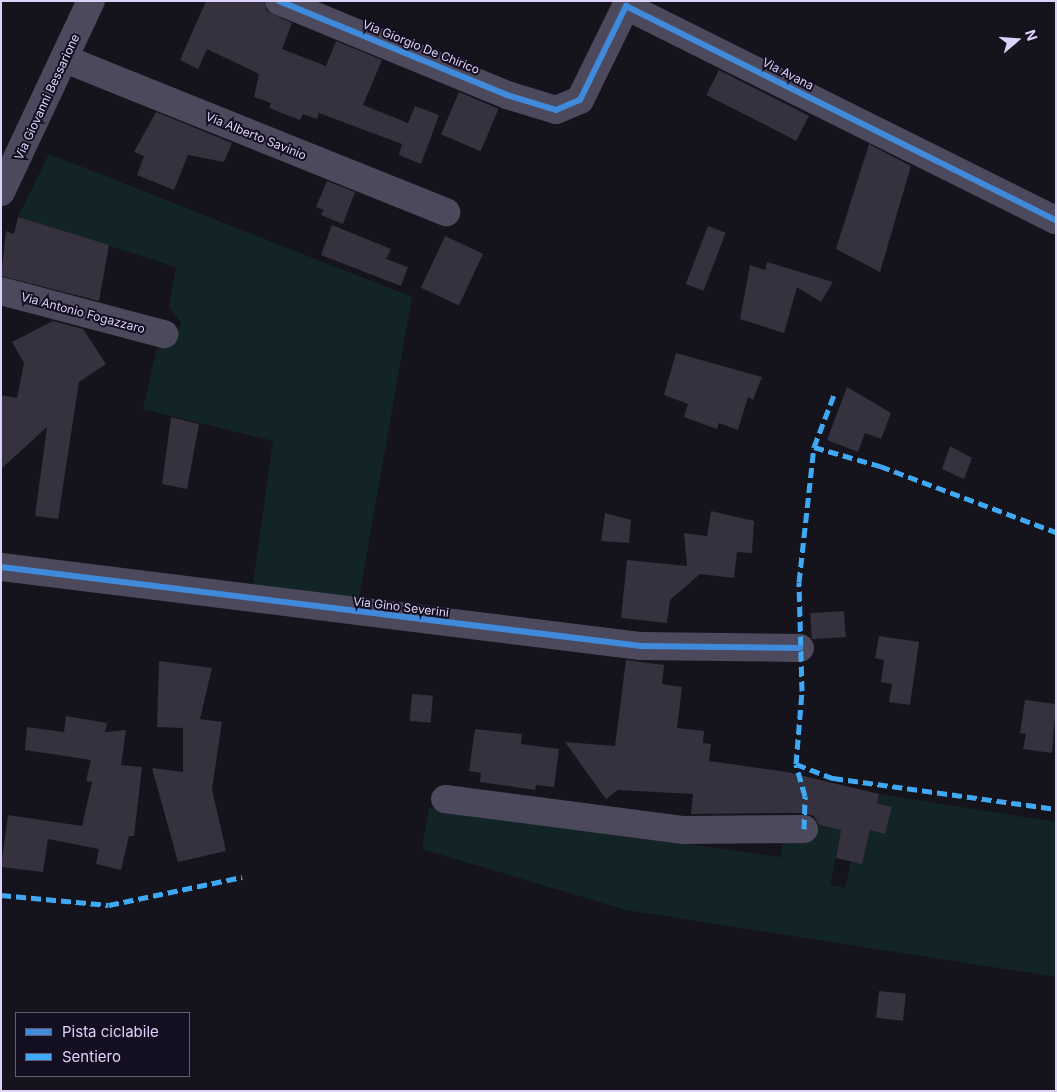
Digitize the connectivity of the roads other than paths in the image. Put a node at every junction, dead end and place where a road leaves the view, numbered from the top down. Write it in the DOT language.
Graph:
graph roads {
  1 [pos="91,1"];
  2 [pos="279,1"];
  3 [pos="626,4"];
  4 [pos="65,59"];
  5 [pos="556,110"];
  6 [pos="1,192"];
  7 [pos="446,212"];
  8 [pos="1056,220"];
  9 [pos="1,291"];
  10 [pos="164,334"];
  11 [pos="1,567"];
  12 [pos="800,648"];
  13 [pos="444,798"];
  14 [pos="804,829"];
  1 -- 4 [label="street, Via Giovanni Bessarione"];
  2 -- 5 [label="street, Via Giorgio De Chirico"];
  3 -- 5 [label="street, Via Avana"];
  3 -- 8 [label="street, Via Avana"];
  4 -- 6 [label="street, Via Giovanni Bessarione"];
  4 -- 7 [label="street, Via Alberto Savinio"];
  9 -- 10 [label="street, Via Antonio Fogazzaro"];
  11 -- 12 [label="street, Via Gino Severini"];
  13 -- 14 [label="street"];
}
